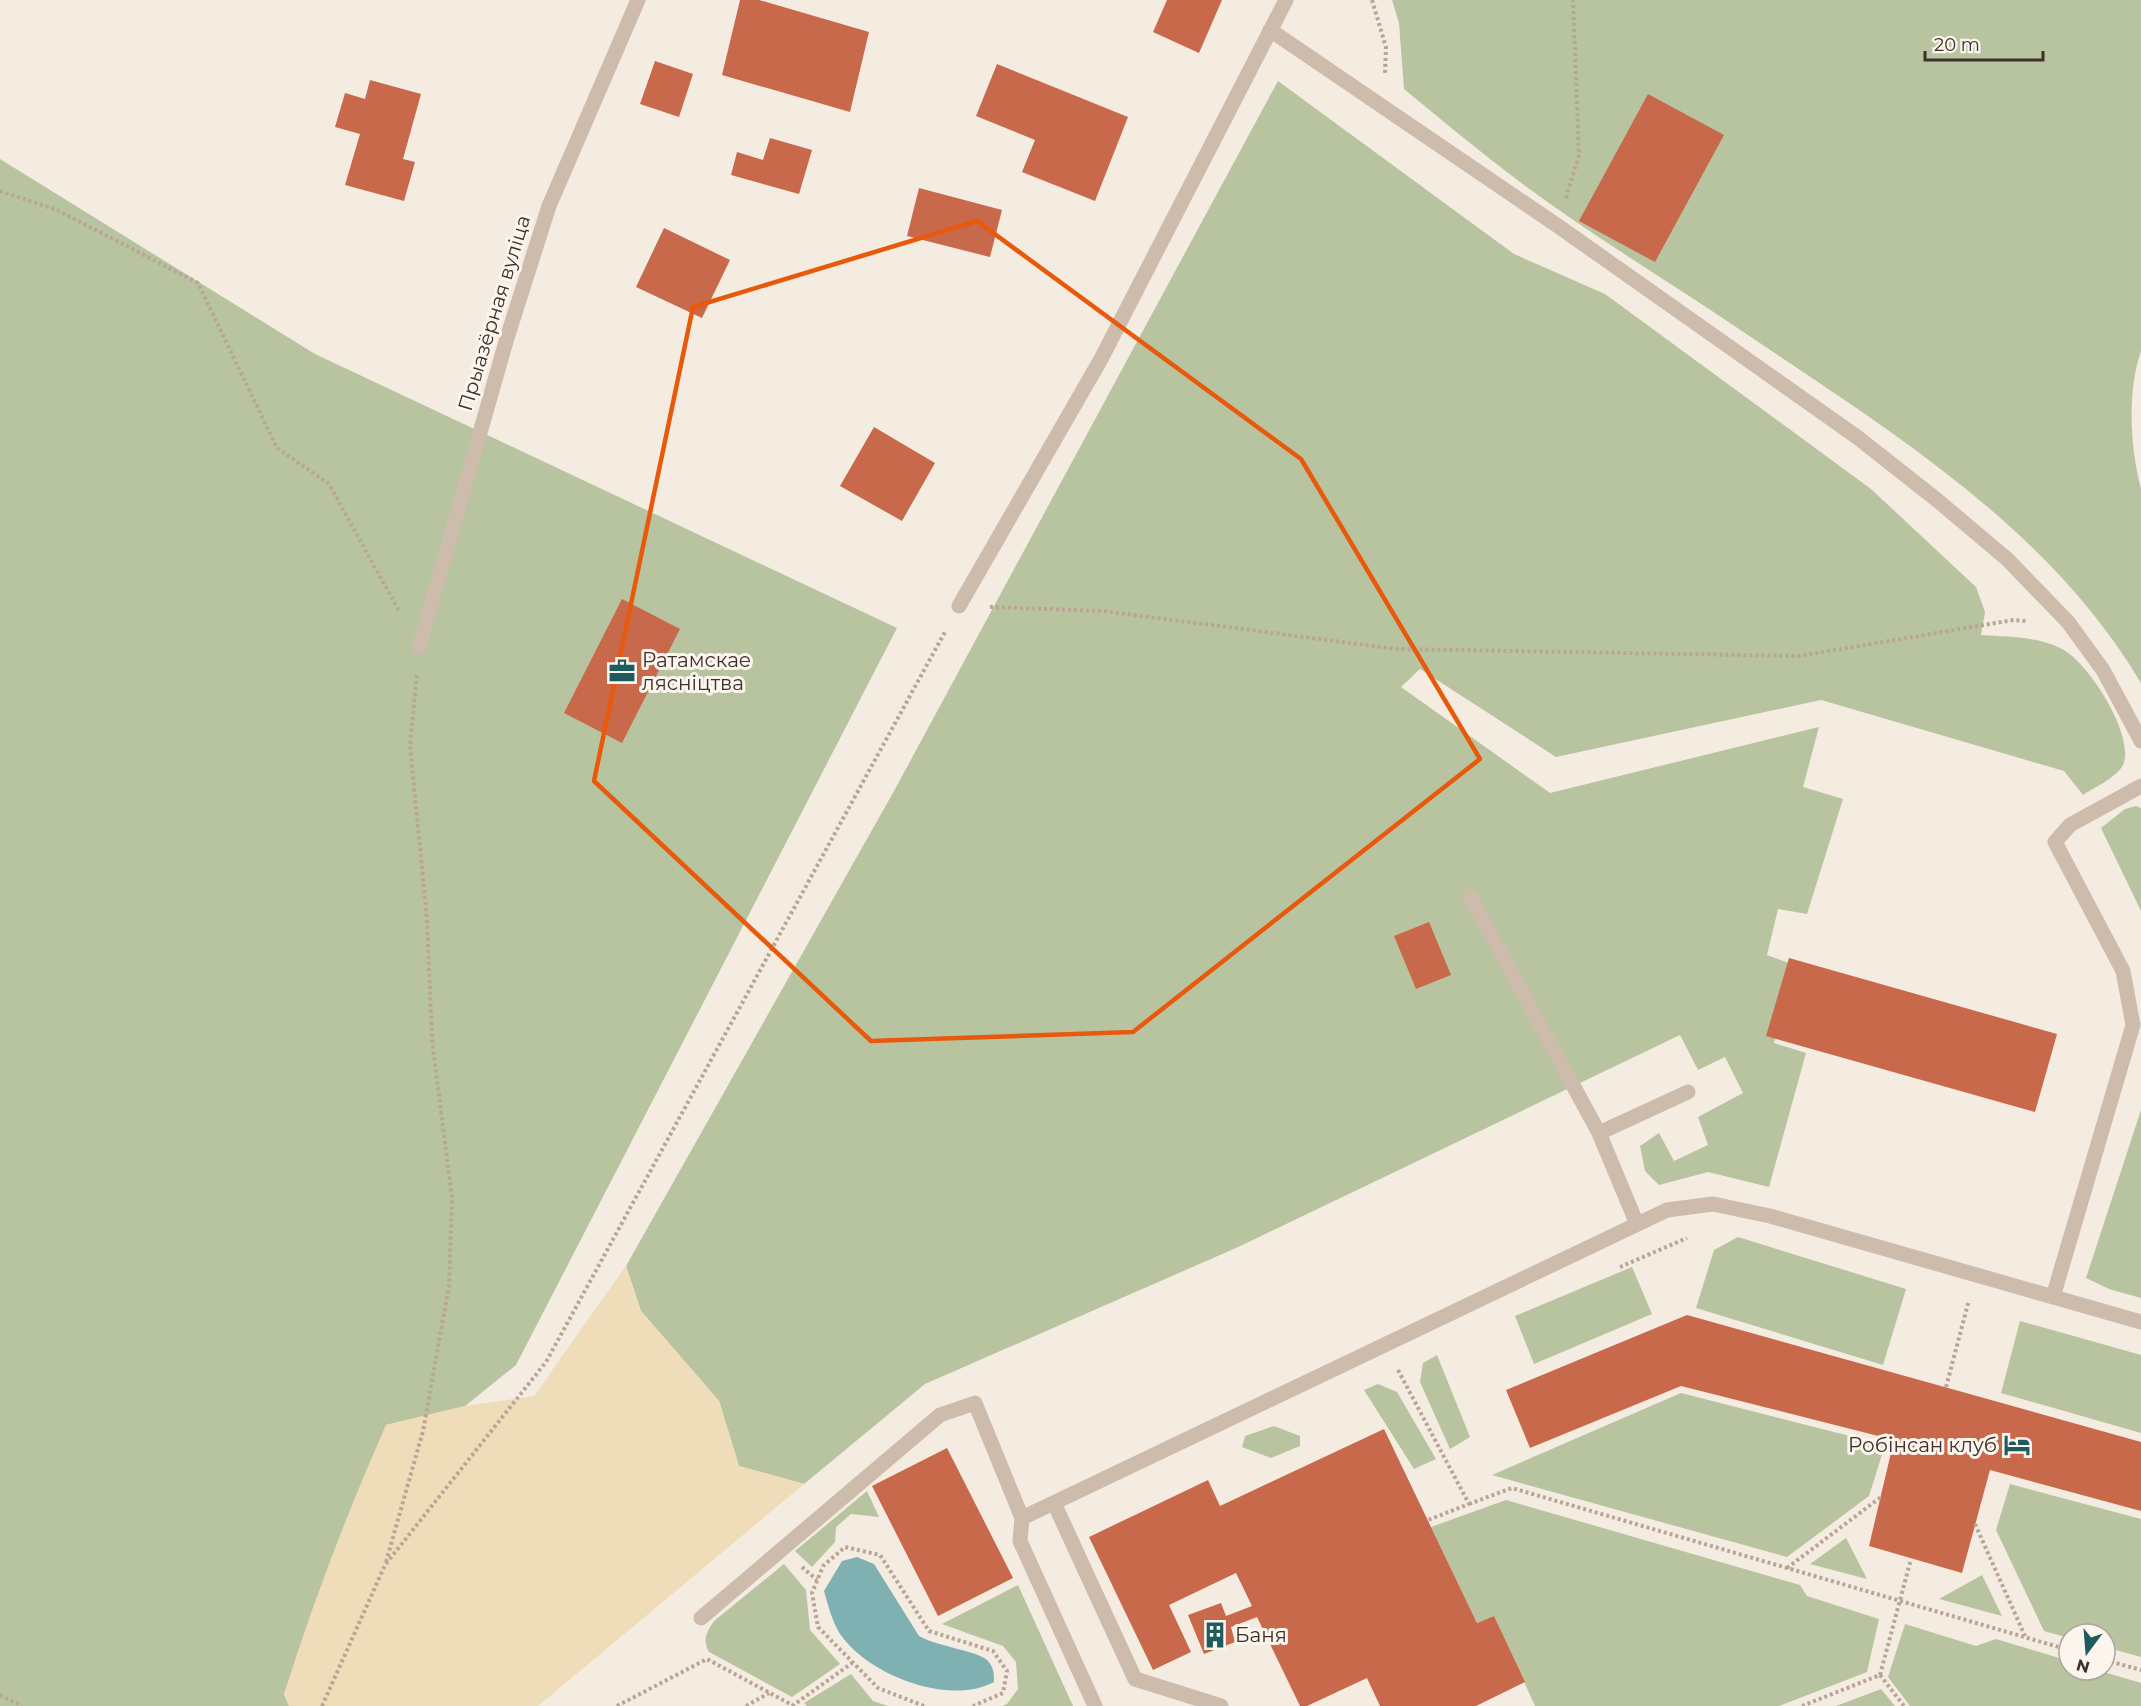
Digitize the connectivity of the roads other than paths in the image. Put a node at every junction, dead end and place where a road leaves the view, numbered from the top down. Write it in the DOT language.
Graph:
graph roads {
  1 [pos="638,0"];
  2 [pos="1286,0"];
  3 [pos="1270,30"];
  4 [pos="959,606"];
  5 [pos="419,648"];
  6 [pos="2141,741"];
  7 [pos="2141,786"];
  8 [pos="1470,896"];
  9 [pos="1688,1092"];
  10 [pos="1599,1133"];
  11 [pos="1637,1224"];
  12 [pos="2053,1297"];
  13 [pos="2141,1322"];
  14 [pos="1054,1503"];
  15 [pos="1022,1518"];
  16 [pos="701,1618"];
  17 [pos="1095,1706"];
  18 [pos="1221,1706"];
  1 -- 5 [label="street, Прыазёрная вуліца"];
  2 -- 3 [label="street"];
  3 -- 4 [label="street"];
  3 -- 6 [label="street"];
  7 -- 12 [label="street"];
  8 -- 10 [label="street"];
  9 -- 10 [label="street"];
  10 -- 11 [label="street"];
  11 -- 12 [label="street"];
  11 -- 14 [label="street"];
  12 -- 13 [label="street"];
  14 -- 15 [label="street"];
  14 -- 18 [label="street"];
  15 -- 16 [label="street"];
  15 -- 17 [label="street"];
}
